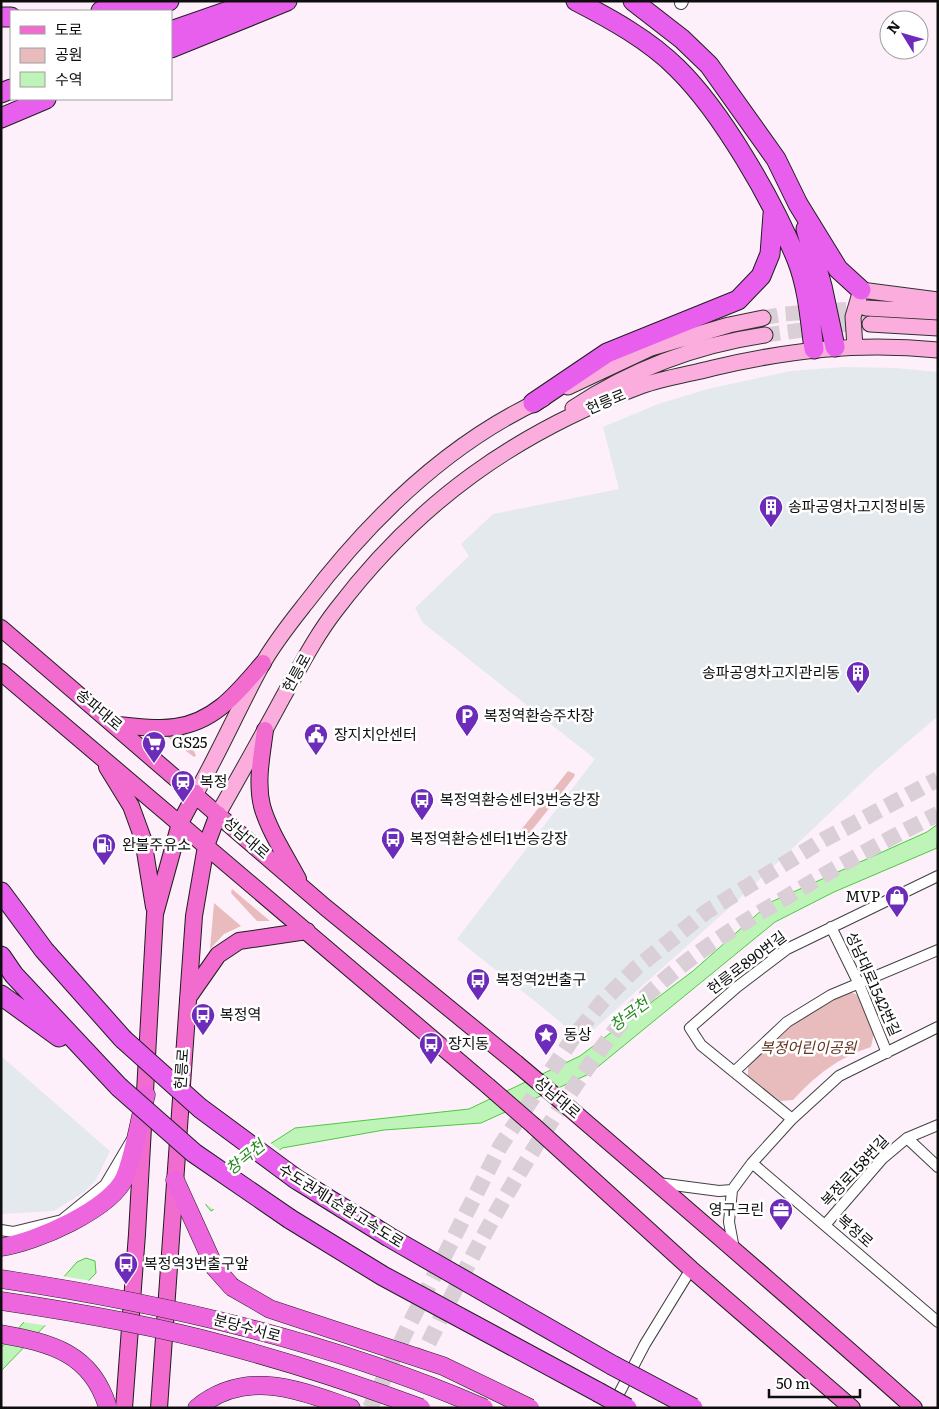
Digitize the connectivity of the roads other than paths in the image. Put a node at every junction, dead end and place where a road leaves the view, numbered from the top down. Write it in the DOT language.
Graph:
graph roads {
  1 [pos="169,1"];
  2 [pos="257,1"];
  3 [pos="288,1"];
  4 [pos="576,1"];
  5 [pos="633,1"];
  6 [pos="108,10"];
  7 [pos="172,31"];
  8 [pos="172,48"];
  9 [pos="44,100"];
  10 [pos="1,118"];
  11 [pos="798,204"];
  12 [pos="773,212"];
  13 [pos="863,299"];
  14 [pos="938,300"];
  15 [pos="938,312"];
  16 [pos="763,318"];
  17 [pos="870,324"];
  18 [pos="938,328"];
  19 [pos="765,335"];
  20 [pos="835,346"];
  21 [pos="855,347"];
  22 [pos="814,349"];
  23 [pos="938,350"];
  24 [pos="533,403"];
  25 [pos="540,430"];
  26 [pos="1,628"];
  27 [pos="263,664"];
  28 [pos="1,672"];
  29 [pos="117,726"];
  30 [pos="266,730"];
  31 [pos="100,754"];
  32 [pos="196,793"];
  33 [pos="218,814"];
  34 [pos="180,823"];
  35 [pos="206,846"];
  36 [pos="938,876"];
  37 [pos="303,887"];
  38 [pos="1,892"];
  39 [pos="155,914"];
  40 [pos="831,927"];
  41 [pos="307,931"];
  42 [pos="938,950"];
  43 [pos="1,956"];
  44 [pos="859,984"];
  45 [pos="1,995"];
  46 [pos="187,1000"];
  47 [pos="938,1027"];
  48 [pos="887,1052"];
  49 [pos="88,1057"];
  50 [pos="734,1072"];
  51 [pos="146,1095"];
  52 [pos="792,1119"];
  53 [pos="938,1125"];
  54 [pos="137,1131"];
  55 [pos="907,1138"];
  56 [pos="752,1163"];
  57 [pos="938,1167"];
  58 [pos="174,1180"];
  59 [pos="657,1183"];
  60 [pos="732,1190"];
  61 [pos="825,1225"];
  62 [pos="1,1230"];
  63 [pos="1,1248"];
  64 [pos="734,1249"];
  65 [pos="691,1269"];
  66 [pos="1,1279"];
  67 [pos="1,1301"];
  68 [pos="938,1322"];
  69 [pos="1,1334"];
  70 [pos="108,1408"];
  71 [pos="124,1408"];
  72 [pos="159,1408"];
  73 [pos="197,1408"];
  74 [pos="351,1408"];
  75 [pos="421,1408"];
  76 [pos="484,1408"];
  77 [pos="530,1408"];
  78 [pos="611,1408"];
  79 [pos="627,1408"];
  80 [pos="694,1408"];
  81 [pos="852,1408"];
  82 [pos="914,1408"];
  1 -- 6 [label="highway"];
  2 -- 7 [label="highway"];
  3 -- 8 [label="highway"];
  4 -- 12 [label="highway"];
  5 -- 11 [label="highway"];
  9 -- 10 [label="highway"];
  11 -- 13 [label="highway"];
  11 -- 20 [label="highway"];
  12 -- 22 [label="highway"];
  12 -- 24 [label="highway"];
  13 -- 14 [label="main road"];
  13 -- 15 [label="main road"];
  13 -- 21 [label="main road"];
  16 -- 24 [label="main road, 헌릉로"];
  17 -- 18 [label="main road"];
  19 -- 25 [label="main road"];
  20 -- 21 [label="main road, 헌릉로"];
  20 -- 22 [label="main road, 헌릉로"];
  21 -- 23 [label="main road, 헌릉로"];
  22 -- 25 [label="main road, 헌릉로"];
  24 -- 27 [label="main road, 헌릉로"];
  25 -- 30 [label="main road, 헌릉로"];
  26 -- 29 [label="main road, 송파대로"];
  27 -- 29 [label="main road"];
  27 -- 32 [label="main road, 헌릉로"];
  28 -- 31 [label="main road"];
  29 -- 32 [label="main road, 송파대로"];
  30 -- 33 [label="main road, 헌릉로"];
  30 -- 37 [label="main road"];
  31 -- 34 [label="main road"];
  31 -- 39 [label="main road"];
  32 -- 33 [label="main road, 성남대로"];
  32 -- 34 [label="main road, 헌릉로"];
  33 -- 35 [label="main road, 헌릉로"];
  33 -- 37 [label="main road, 성남대로"];
  34 -- 35 [label="main road"];
  34 -- 39 [label="main road, 헌릉로"];
  35 -- 41 [label="main road"];
  35 -- 46 [label="main road, 헌릉로"];
  36 -- 40 [label="street, 헌릉로890번길"];
  37 -- 59 [label="main road, 성남대로, bridge"];
  38 -- 80 [label="highway, 수도권제1순환고속도로, bridge"];
  39 -- 51 [label="main road, 헌릉로"];
  40 -- 44 [label="street, 성남대로1542번길"];
  40 -- 50 [label="street, 헌릉로890번길"];
  41 -- 46 [label="main road"];
  41 -- 65 [label="main road, bridge"];
  42 -- 44 [label="street"];
  43 -- 49 [label="highway"];
  44 -- 48 [label="street, 성남대로1542번길"];
  44 -- 50 [label="street"];
  45 -- 49 [label="highway"];
  46 -- 58 [label="main road, 헌릉로"];
  47 -- 48 [label="street, 성남대로1542번길"];
  48 -- 52 [label="street, 성남대로1542번길"];
  49 -- 79 [label="highway, bridge"];
  50 -- 52 [label="street, 헌릉로890번길"];
  51 -- 54 [label="highway"];
  51 -- 71 [label="main road, 헌릉로"];
  52 -- 56 [label="street, 성남대로1542번길"];
  53 -- 55 [label="street, 복정로158번길"];
  54 -- 62 [label="street"];
  54 -- 63 [label="highway"];
  55 -- 57 [label="street, 복정로158번길"];
  55 -- 61 [label="street, 복정로158번길"];
  56 -- 60 [label="street, 성남대로1542번길"];
  56 -- 61 [label="street, 복정로"];
  58 -- 72 [label="main road, 헌릉로"];
  58 -- 77 [label="highway, bridge"];
  59 -- 60 [label="street"];
  59 -- 64 [label="main road, 성남대로"];
  60 -- 64 [label="street"];
  61 -- 68 [label="street, 복정로"];
  64 -- 82 [label="main road, 성남대로"];
  65 -- 78 [label="street"];
  65 -- 81 [label="main road"];
  66 -- 76 [label="highway, 분당수서로, bridge"];
  67 -- 75 [label="highway, 분당수서로, bridge"];
  69 -- 70 [label="highway"];
  73 -- 74 [label="highway"];
}
